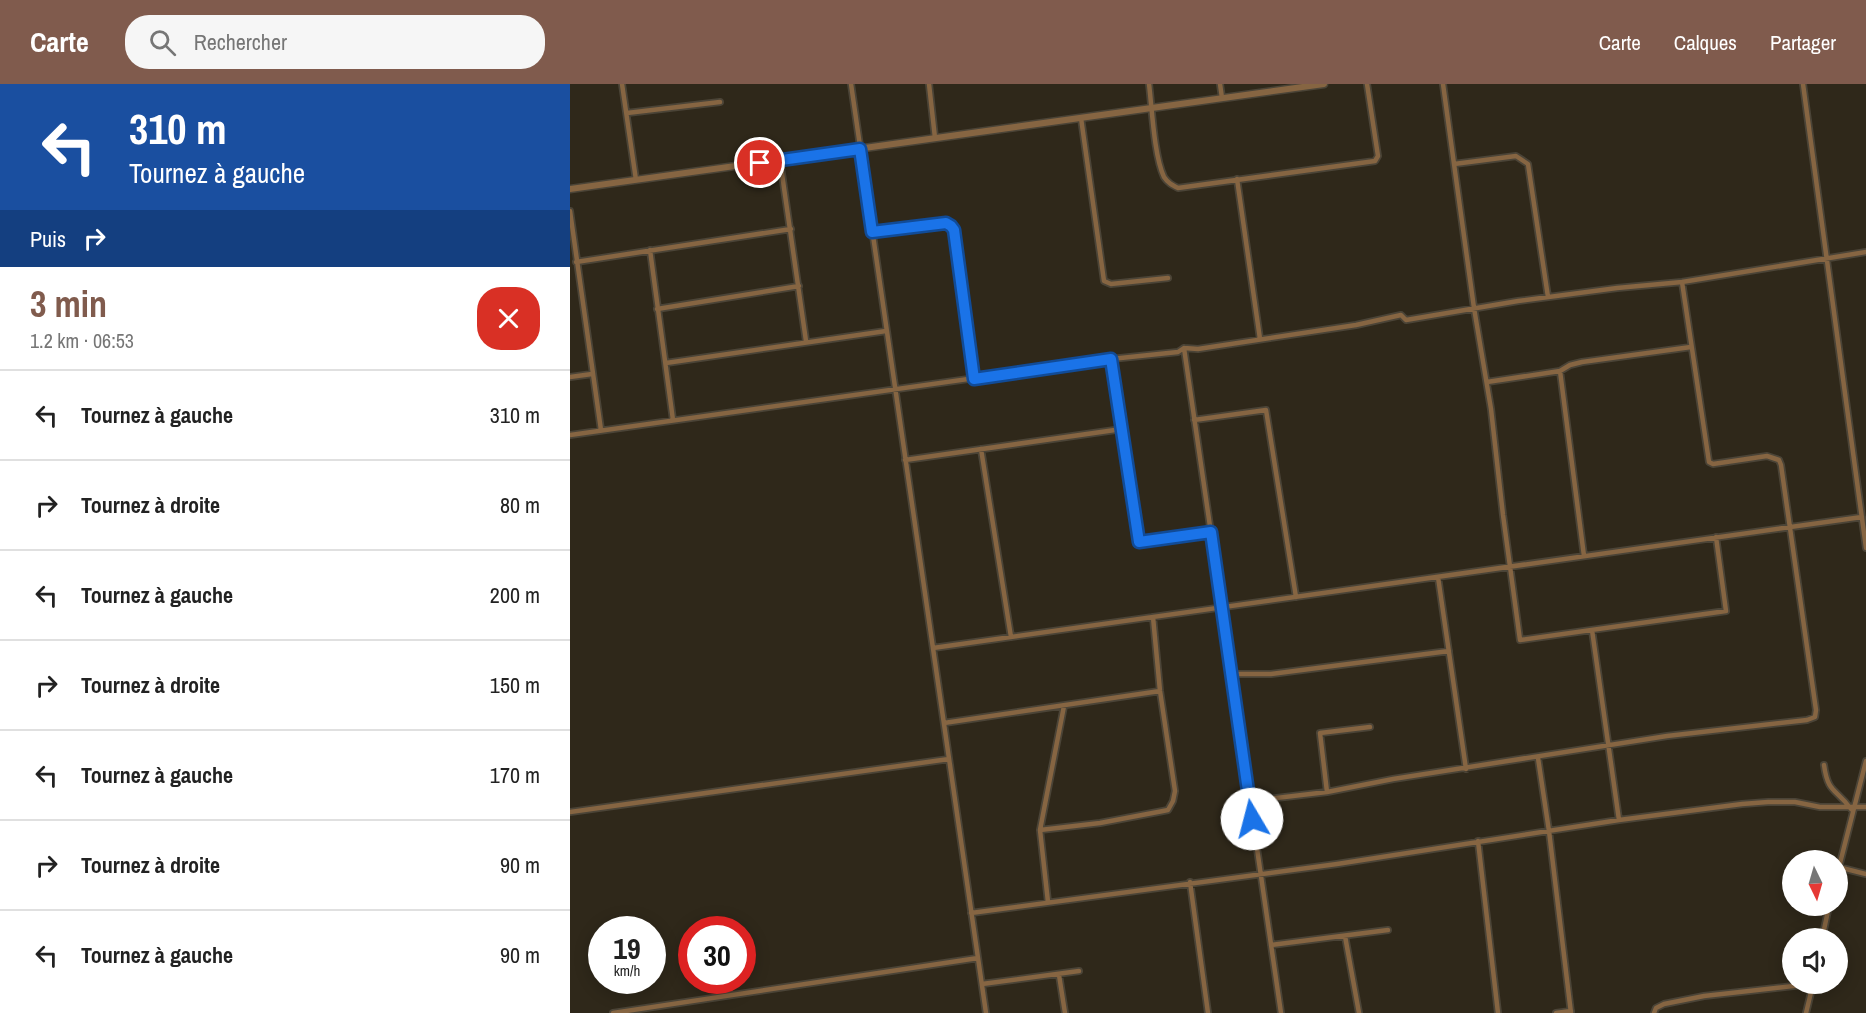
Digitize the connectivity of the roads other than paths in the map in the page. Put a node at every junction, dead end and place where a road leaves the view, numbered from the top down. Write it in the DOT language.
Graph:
graph roads {
  1 [pos="622,84"];
  2 [pos="851,84"];
  3 [pos="928,84"];
  4 [pos="1149,84"];
  5 [pos="1220,84"];
  6 [pos="1324,84"];
  7 [pos="1367,84"];
  8 [pos="1443,84"];
  9 [pos="1803,84"];
  10 [pos="1222,98"];
  11 [pos="720,102"];
  12 [pos="1152,108"];
  13 [pos="627,113"];
  14 [pos="1081,118"];
  15 [pos="936,138"];
  16 [pos="860,149"];
  17 [pos="780,160"];
  18 [pos="1454,164"];
  19 [pos="1237,179"];
  20 [pos="636,180"];
  21 [pos="570,189"];
  22 [pos="570,211"];
  23 [pos="791,229"];
  24 [pos="872,232"];
  25 [pos="650,250"];
  26 [pos="1866,252"];
  27 [pos="1827,257"];
  28 [pos="576,262"];
  29 [pos="1168,278"];
  30 [pos="1682,282"];
  31 [pos="799,286"];
  32 [pos="1548,297"];
  33 [pos="1474,308"];
  34 [pos="657,309"];
  35 [pos="886,331"];
  36 [pos="1260,339"];
  37 [pos="806,341"];
  38 [pos="1691,347"];
  39 [pos="1184,348"];
  40 [pos="1111,359"];
  41 [pos="666,363"];
  42 [pos="1560,371"];
  43 [pos="592,374"];
  44 [pos="570,377"];
  45 [pos="974,379"];
  46 [pos="1487,382"];
  47 [pos="895,388"];
  48 [pos="673,420"];
  49 [pos="1194,420"];
  50 [pos="1122,429"];
  51 [pos="600,430"];
  52 [pos="570,435"];
  53 [pos="981,449"];
  54 [pos="905,460"];
  55 [pos="1862,517"];
  56 [pos="1789,527"];
  57 [pos="1211,532"];
  58 [pos="1865,533"];
  59 [pos="1716,537"];
  60 [pos="1866,548"];
  61 [pos="1584,556"];
  62 [pos="1511,566"];
  63 [pos="1437,577"];
  64 [pos="1296,597"];
  65 [pos="1221,607"];
  66 [pos="1153,617"];
  67 [pos="1592,630"];
  68 [pos="1011,637"];
  69 [pos="933,648"];
  70 [pos="1449,651"];
  71 [pos="1231,674"];
  72 [pos="1160,691"];
  73 [pos="1064,706"];
  74 [pos="944,723"];
  75 [pos="1370,727"];
  76 [pos="1608,745"];
  77 [pos="1538,758"];
  78 [pos="949,759"];
  79 [pos="1866,761"];
  80 [pos="1824,765"];
  81 [pos="1466,769"];
  82 [pos="1328,792"];
  83 [pos="1250,801"];
  84 [pos="1866,807"];
  85 [pos="1853,808"];
  86 [pos="570,812"];
  87 [pos="1619,820"];
  88 [pos="1040,830"];
  89 [pos="1549,831"];
  90 [pos="1479,841"];
  91 [pos="1843,850"];
  92 [pos="1848,871"];
  93 [pos="1260,873"];
  94 [pos="1866,874"];
  95 [pos="1190,882"];
  96 [pos="1048,902"];
  97 [pos="971,913"];
  98 [pos="1388,930"];
  99 [pos="1345,936"];
  100 [pos="1271,945"];
  101 [pos="978,958"];
  102 [pos="1079,971"];
  103 [pos="1059,975"];
  104 [pos="982,984"];
  105 [pos="1782,987"];
  106 [pos="1810,994"];
  107 [pos="1571,1012"];
  108 [pos="613,1013"];
  109 [pos="986,1013"];
  110 [pos="1065,1013"];
  111 [pos="1208,1013"];
  112 [pos="1281,1013"];
  113 [pos="1359,1013"];
  114 [pos="1498,1013"];
  115 [pos="1556,1013"];
  116 [pos="1654,1013"];
  117 [pos="1806,1013"];
  1 -- 13 [label="street"];
  2 -- 16 [label="street"];
  3 -- 15 [label="street"];
  4 -- 12 [label="street"];
  5 -- 10 [label="street"];
  6 -- 10 [label="street"];
  7 -- 19 [label="street"];
  8 -- 18 [label="street"];
  9 -- 27 [label="street"];
  10 -- 12 [label="street"];
  11 -- 13 [label="street"];
  12 -- 14 [label="street"];
  12 -- 19 [label="street"];
  13 -- 20 [label="street"];
  14 -- 15 [label="street"];
  14 -- 29 [label="street"];
  15 -- 16 [label="street"];
  16 -- 17 [label="street"];
  16 -- 24 [label="street"];
  17 -- 20 [label="street"];
  17 -- 23 [label="street"];
  18 -- 32 [label="street"];
  18 -- 33 [label="street"];
  19 -- 36 [label="street"];
  20 -- 21 [label="street"];
  22 -- 28 [label="street"];
  23 -- 25 [label="street"];
  23 -- 31 [label="street"];
  24 -- 35 [label="street"];
  24 -- 45 [label="street"];
  25 -- 28 [label="street"];
  25 -- 34 [label="street"];
  26 -- 27 [label="street"];
  27 -- 30 [label="street"];
  27 -- 55 [label="street"];
  28 -- 43 [label="street"];
  30 -- 32 [label="street"];
  30 -- 38 [label="street"];
  31 -- 34 [label="street"];
  31 -- 37 [label="street"];
  32 -- 33 [label="street"];
  33 -- 36 [label="street"];
  33 -- 46 [label="street"];
  34 -- 41 [label="street"];
  35 -- 37 [label="street"];
  35 -- 47 [label="street"];
  36 -- 39 [label="street"];
  37 -- 41 [label="street"];
  38 -- 42 [label="street"];
  38 -- 56 [label="street"];
  39 -- 40 [label="street"];
  39 -- 49 [label="street"];
  40 -- 45 [label="street"];
  40 -- 50 [label="street"];
  41 -- 48 [label="street"];
  42 -- 46 [label="street"];
  42 -- 61 [label="street"];
  43 -- 44 [label="street"];
  43 -- 51 [label="street"];
  45 -- 47 [label="street"];
  46 -- 62 [label="street"];
  47 -- 48 [label="street"];
  47 -- 54 [label="street"];
  48 -- 51 [label="street"];
  49 -- 57 [label="street"];
  49 -- 64 [label="street"];
  50 -- 53 [label="street"];
  50 -- 57 [label="street"];
  51 -- 52 [label="street"];
  53 -- 54 [label="street"];
  53 -- 68 [label="street"];
  54 -- 69 [label="street"];
  55 -- 56 [label="street"];
  55 -- 58 [label="street"];
  56 -- 59 [label="street"];
  56 -- 76 [label="street"];
  57 -- 65 [label="street"];
  58 -- 60 [label="street"];
  59 -- 61 [label="street"];
  59 -- 67 [label="street"];
  61 -- 62 [label="street"];
  62 -- 63 [label="street"];
  62 -- 67 [label="street"];
  63 -- 64 [label="street"];
  63 -- 70 [label="street"];
  64 -- 65 [label="street"];
  65 -- 66 [label="street"];
  65 -- 71 [label="street"];
  66 -- 68 [label="street"];
  66 -- 72 [label="street"];
  67 -- 76 [label="street"];
  68 -- 69 [label="street"];
  69 -- 74 [label="street"];
  70 -- 71 [label="street"];
  70 -- 81 [label="street"];
  71 -- 83 [label="street"];
  72 -- 73 [label="street"];
  72 -- 88 [label="street"];
  73 -- 74 [label="street"];
  73 -- 88 [label="street"];
  74 -- 78 [label="street"];
  75 -- 82 [label="street"];
  76 -- 77 [label="street"];
  76 -- 87 [label="street"];
  77 -- 81 [label="street"];
  77 -- 89 [label="street"];
  78 -- 86 [label="street"];
  78 -- 97 [label="street"];
  79 -- 85 [label="street"];
  80 -- 85 [label="street"];
  81 -- 82 [label="street"];
  82 -- 83 [label="street"];
  83 -- 93 [label="street"];
  84 -- 85 [label="street"];
  85 -- 87 [label="street"];
  85 -- 91 [label="street"];
  87 -- 89 [label="street"];
  88 -- 96 [label="street"];
  89 -- 90 [label="street"];
  89 -- 107 [label="street"];
  90 -- 93 [label="street"];
  90 -- 114 [label="street"];
  92 -- 94 [label="street"];
  93 -- 95 [label="street"];
  93 -- 100 [label="street"];
  95 -- 96 [label="street"];
  95 -- 111 [label="street"];
  96 -- 97 [label="street"];
  97 -- 101 [label="street"];
  98 -- 99 [label="street"];
  99 -- 100 [label="street"];
  99 -- 113 [label="street"];
  100 -- 112 [label="street"];
  101 -- 104 [label="street"];
  101 -- 108 [label="street"];
  102 -- 103 [label="street"];
  103 -- 104 [label="street"];
  103 -- 110 [label="street"];
  104 -- 109 [label="street"];
  105 -- 116 [label="street"];
  106 -- 117 [label="street"];
  107 -- 115 [label="street"];
}
